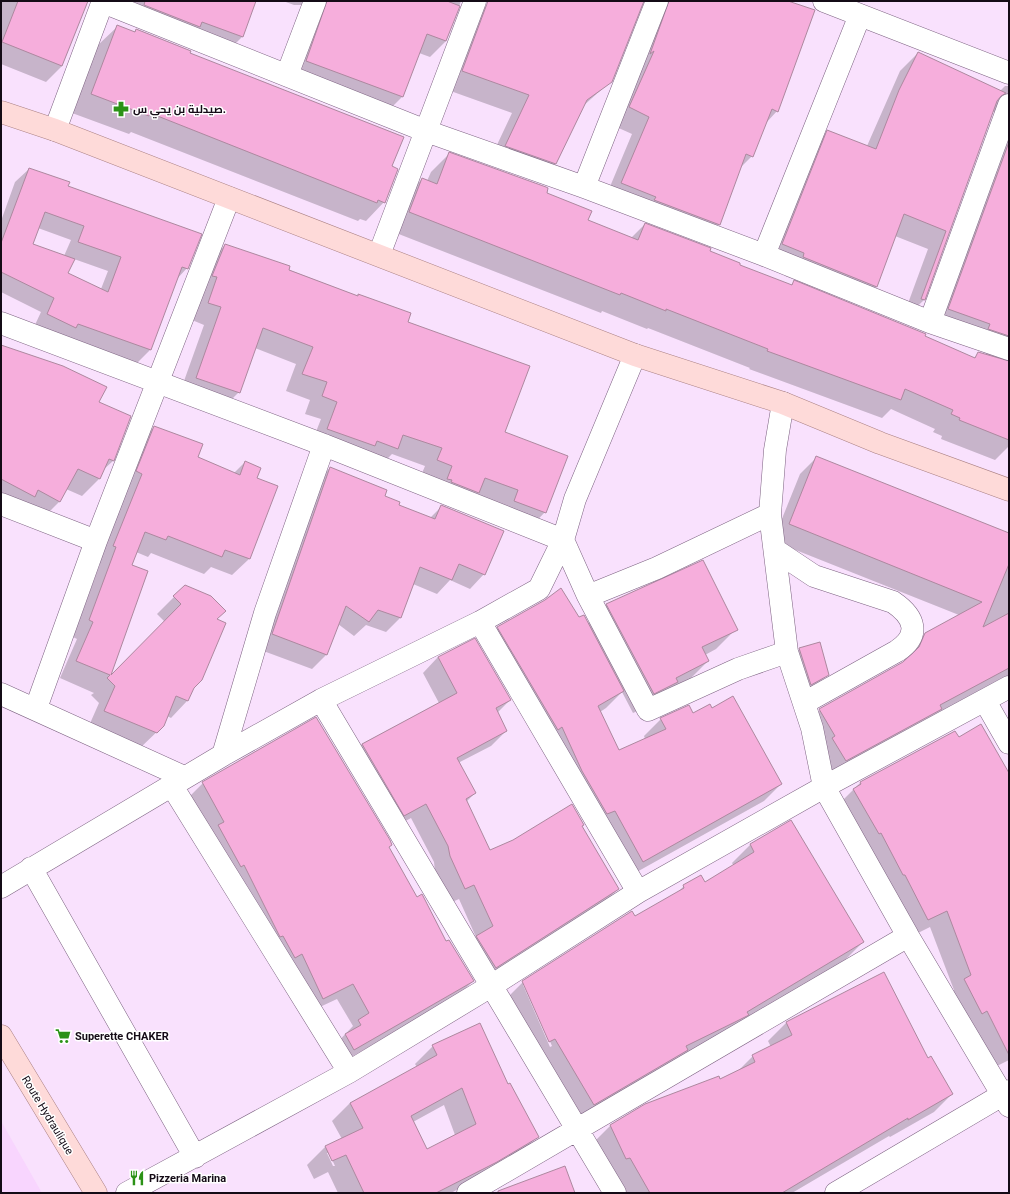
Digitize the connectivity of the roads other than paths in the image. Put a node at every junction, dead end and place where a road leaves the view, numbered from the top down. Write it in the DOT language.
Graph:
graph roads {
  1 [pos="103,1"];
  2 [pos="315,1"];
  3 [pos="475,1"];
  4 [pos="657,1"];
  5 [pos="824,1"];
  6 [pos="860,15"];
  7 [pos="1009,73"];
  8 [pos="288,75"];
  9 [pos="1009,105"];
  10 [pos="1,112"];
  11 [pos="55,130"];
  12 [pos="426,131"];
  13 [pos="584,187"];
  14 [pos="228,198"];
  15 [pos="379,255"];
  16 [pos="764,255"];
  17 [pos="930,322"];
  18 [pos="1,323"];
  19 [pos="1009,349"];
  20 [pos="636,355"];
  21 [pos="158,382"];
  22 [pos="783,403"];
  23 [pos="324,445"];
  24 [pos="1009,490"];
  25 [pos="1,504"];
  26 [pos="770,514"];
  27 [pos="564,540"];
  28 [pos="96,541"];
  29 [pos="775,550"];
  30 [pos="588,596"];
  31 [pos="480,622"];
  32 [pos="787,652"];
  33 [pos="1009,687"];
  34 [pos="1,694"];
  35 [pos="321,700"];
  36 [pos="985,701"];
  37 [pos="804,703"];
  38 [pos="36,708"];
  39 [pos="1009,743"];
  40 [pos="223,755"];
  41 [pos="178,782"];
  42 [pos="824,787"];
  43 [pos="31,868"];
  44 [pos="1,887"];
  45 [pos="638,892"];
  46 [pos="908,936"];
  47 [pos="492,986"];
  48 [pos="1,1036"];
  49 [pos="349,1072"];
  50 [pos="1007,1098"];
  51 [pos="578,1130"];
  52 [pos="195,1157"];
  53 [pos="96,1193"];
  54 [pos="127,1193"];
  55 [pos="468,1193"];
  56 [pos="615,1193"];
  57 [pos="836,1193"];
  1 -- 8 [label="street"];
  1 -- 11 [label="street"];
  2 -- 8 [label="street"];
  3 -- 12 [label="street"];
  4 -- 13 [label="street"];
  5 -- 6 [label="street"];
  6 -- 7 [label="street"];
  6 -- 16 [label="street"];
  8 -- 12 [label="street"];
  9 -- 17 [label="street"];
  10 -- 11 [label="main road"];
  11 -- 14 [label="main road"];
  12 -- 13 [label="street"];
  12 -- 15 [label="street"];
  13 -- 16 [label="street"];
  14 -- 15 [label="main road"];
  14 -- 21 [label="street"];
  15 -- 20 [label="main road"];
  16 -- 17 [label="street"];
  17 -- 19 [label="street"];
  18 -- 21 [label="street"];
  20 -- 22 [label="main road"];
  20 -- 27 [label="street"];
  21 -- 23 [label="street"];
  21 -- 28 [label="street"];
  22 -- 24 [label="main road"];
  22 -- 26 [label="street"];
  23 -- 27 [label="street"];
  23 -- 40 [label="street"];
  25 -- 28 [label="street"];
  26 -- 29 [label="street"];
  26 -- 30 [label="street"];
  27 -- 30 [label="street"];
  27 -- 31 [label="street"];
  28 -- 38 [label="street"];
  29 -- 32 [label="street"];
  29 -- 37 [label="street"];
  30 -- 32 [label="street"];
  31 -- 35 [label="street"];
  31 -- 45 [label="street"];
  32 -- 37 [label="street"];
  33 -- 36 [label="street"];
  34 -- 38 [label="street"];
  35 -- 40 [label="street"];
  35 -- 47 [label="street"];
  36 -- 39 [label="street"];
  36 -- 42 [label="street"];
  37 -- 42 [label="street"];
  38 -- 41 [label="street"];
  40 -- 41 [label="street"];
  41 -- 43 [label="street"];
  41 -- 49 [label="street"];
  42 -- 45 [label="street"];
  42 -- 46 [label="street"];
  43 -- 44 [label="street"];
  43 -- 52 [label="street"];
  45 -- 47 [label="street"];
  46 -- 50 [label="street"];
  46 -- 51 [label="street"];
  47 -- 49 [label="street"];
  47 -- 51 [label="street"];
  48 -- 53 [label="main road, Route Hydraulique"];
  49 -- 52 [label="street"];
  50 -- 57 [label="street"];
  51 -- 55 [label="street"];
  51 -- 56 [label="street"];
  52 -- 54 [label="street"];
}
